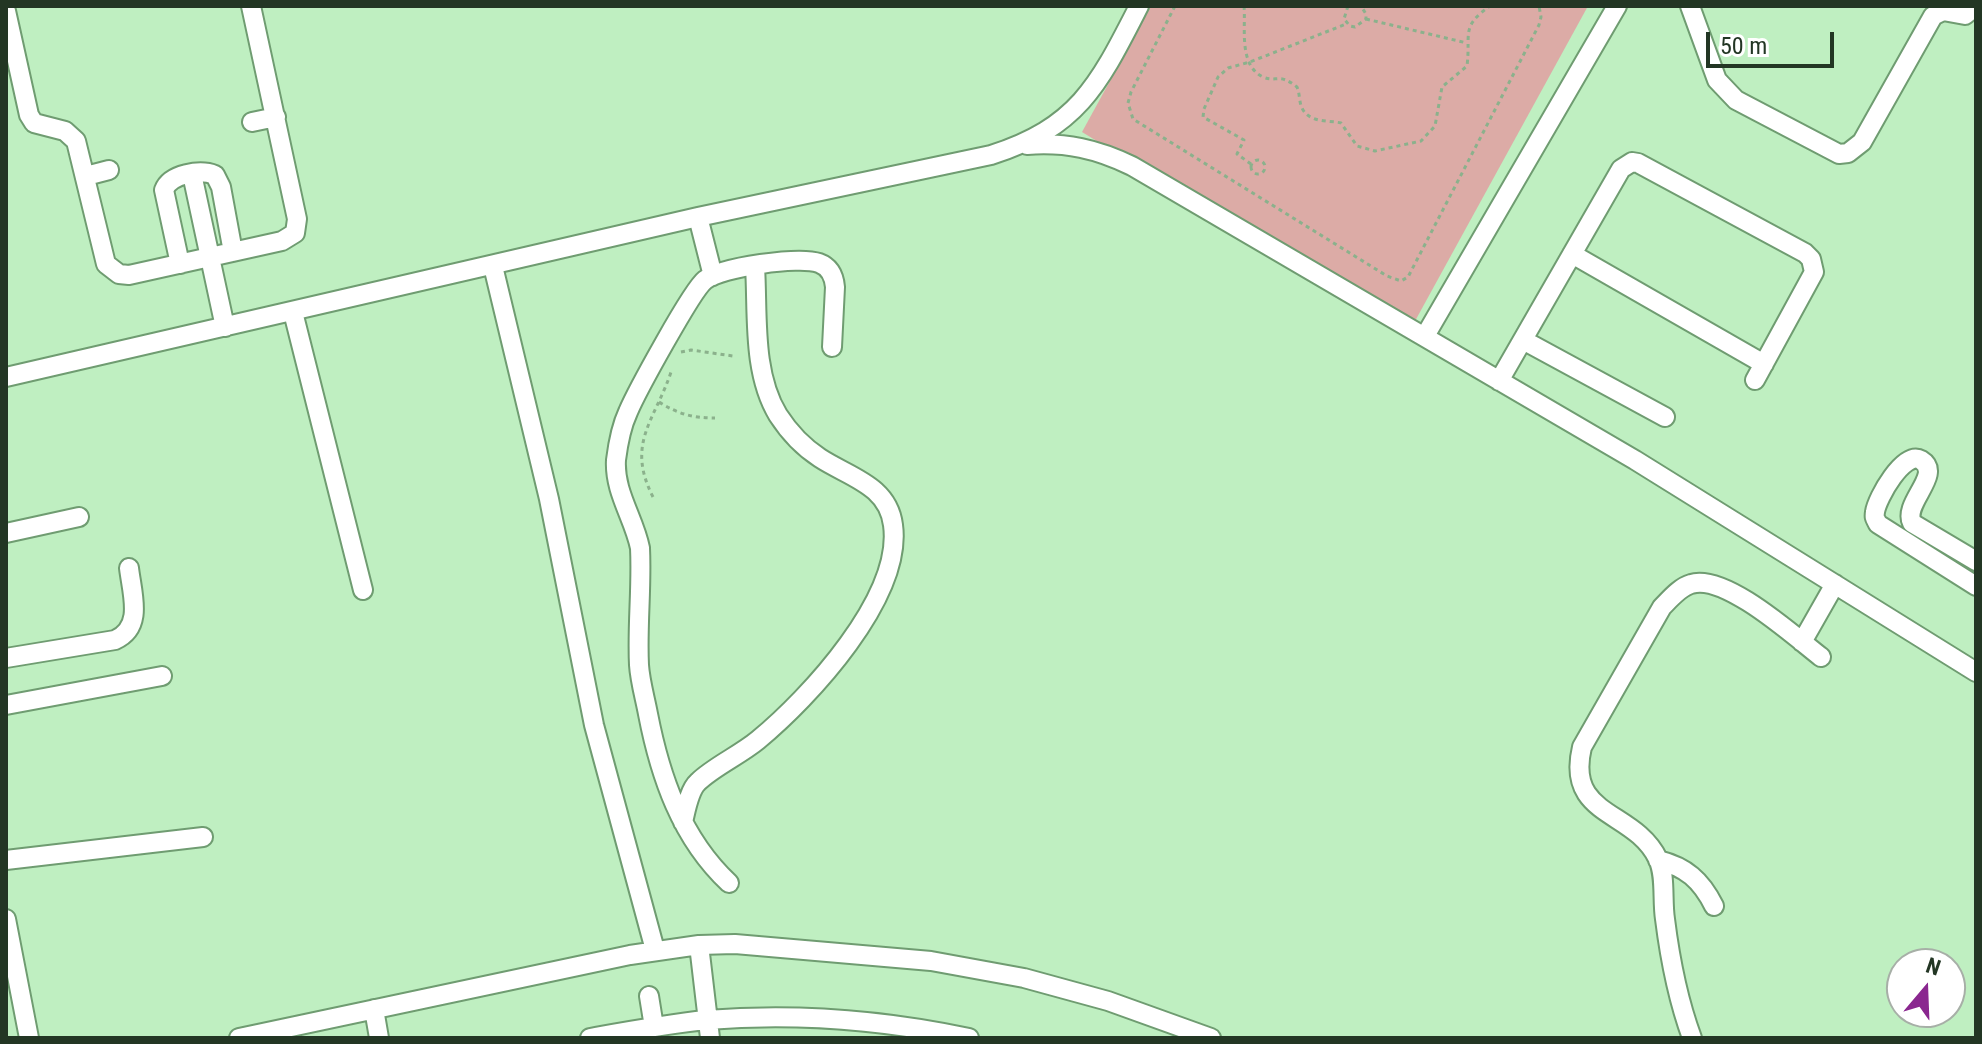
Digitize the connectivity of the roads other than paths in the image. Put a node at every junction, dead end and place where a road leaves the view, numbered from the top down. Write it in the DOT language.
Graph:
graph roads {
  1 [pos="251,6"];
  2 [pos="1139,6"];
  3 [pos="1617,6"];
  4 [pos="1690,6"];
  5 [pos="1976,6"];
  6 [pos="6,11"];
  7 [pos="276,117"];
  8 [pos="252,122"];
  9 [pos="1020,146"];
  10 [pos="109,170"];
  11 [pos="192,174"];
  12 [pos="86,176"];
  13 [pos="698,217"];
  14 [pos="233,252"];
  15 [pos="1572,254"];
  16 [pos="209,258"];
  17 [pos="180,264"];
  18 [pos="493,266"];
  19 [pos="755,266"];
  20 [pos="713,276"];
  21 [pos="293,312"];
  22 [pos="225,327"];
  23 [pos="1425,336"];
  24 [pos="1523,340"];
  25 [pos="832,347"];
  26 [pos="6,377"];
  27 [pos="1499,381"];
  28 [pos="1665,417"];
  29 [pos="79,517"];
  30 [pos="6,533"];
  31 [pos="1976,561"];
  32 [pos="129,568"];
  33 [pos="1835,584"];
  34 [pos="1976,586"];
  35 [pos="363,590"];
  36 [pos="1802,642"];
  37 [pos="1821,657"];
  38 [pos="6,658"];
  39 [pos="1976,672"];
  40 [pos="162,676"];
  41 [pos="6,705"];
  42 [pos="662,775"];
  43 [pos="696,783"];
  44 [pos="683,822"];
  45 [pos="203,837"];
  46 [pos="6,860"];
  47 [pos="1658,860"];
  48 [pos="729,883"];
  49 [pos="1714,906"];
  50 [pos="6,919"];
  51 [pos="699,945"];
  52 [pos="655,950"];
  53 [pos="649,996"];
  54 [pos="14,1008"];
  55 [pos="374,1009"];
  56 [pos="654,1027"];
  57 [pos="708,1029"];
  58 [pos="29,1038"];
  59 [pos="239,1038"];
  60 [pos="379,1038"];
  61 [pos="590,1038"];
  62 [pos="969,1038"];
  63 [pos="1211,1038"];
  64 [pos="1692,1038"];
  1 -- 7 [label="street"];
  2 -- 9 [label="street"];
  3 -- 23 [label="street"];
  4 -- 5 [label="street"];
  6 -- 12 [label="street"];
  7 -- 8 [label="street"];
  7 -- 14 [label="street"];
  9 -- 13 [label="street"];
  9 -- 23 [label="street"];
  10 -- 12 [label="street"];
  11 -- 14 [label="street"];
  11 -- 16 [label="street"];
  11 -- 17 [label="street"];
  12 -- 17 [label="street"];
  13 -- 18 [label="street"];
  13 -- 20 [label="street"];
  14 -- 16 [label="street"];
  15 -- 15 [label="street"];
  15 -- 24 [label="street"];
  16 -- 17 [label="street"];
  16 -- 22 [label="street"];
  18 -- 21 [label="street"];
  18 -- 52 [label="street"];
  19 -- 20 [label="street"];
  19 -- 25 [label="street"];
  19 -- 43 [label="street"];
  20 -- 42 [label="street"];
  21 -- 22 [label="street"];
  21 -- 35 [label="street"];
  22 -- 26 [label="street"];
  23 -- 27 [label="street"];
  24 -- 27 [label="street"];
  24 -- 28 [label="street"];
  27 -- 33 [label="street"];
  29 -- 30 [label="street"];
  31 -- 34 [label="street"];
  32 -- 38 [label="street"];
  33 -- 36 [label="street"];
  33 -- 39 [label="street"];
  36 -- 37 [label="street"];
  36 -- 47 [label="street"];
  40 -- 41 [label="street"];
  42 -- 43 [label="street"];
  42 -- 44 [label="street"];
  43 -- 44 [label="street"];
  44 -- 48 [label="street"];
  45 -- 46 [label="street"];
  47 -- 49 [label="street"];
  47 -- 64 [label="street"];
  50 -- 54 [label="street"];
  51 -- 52 [label="street"];
  51 -- 57 [label="street"];
  51 -- 63 [label="street"];
  52 -- 55 [label="street"];
  53 -- 56 [label="street"];
  54 -- 58 [label="street"];
  55 -- 59 [label="street"];
  55 -- 60 [label="street"];
  56 -- 57 [label="street"];
  56 -- 61 [label="street"];
  57 -- 62 [label="street"];
}
